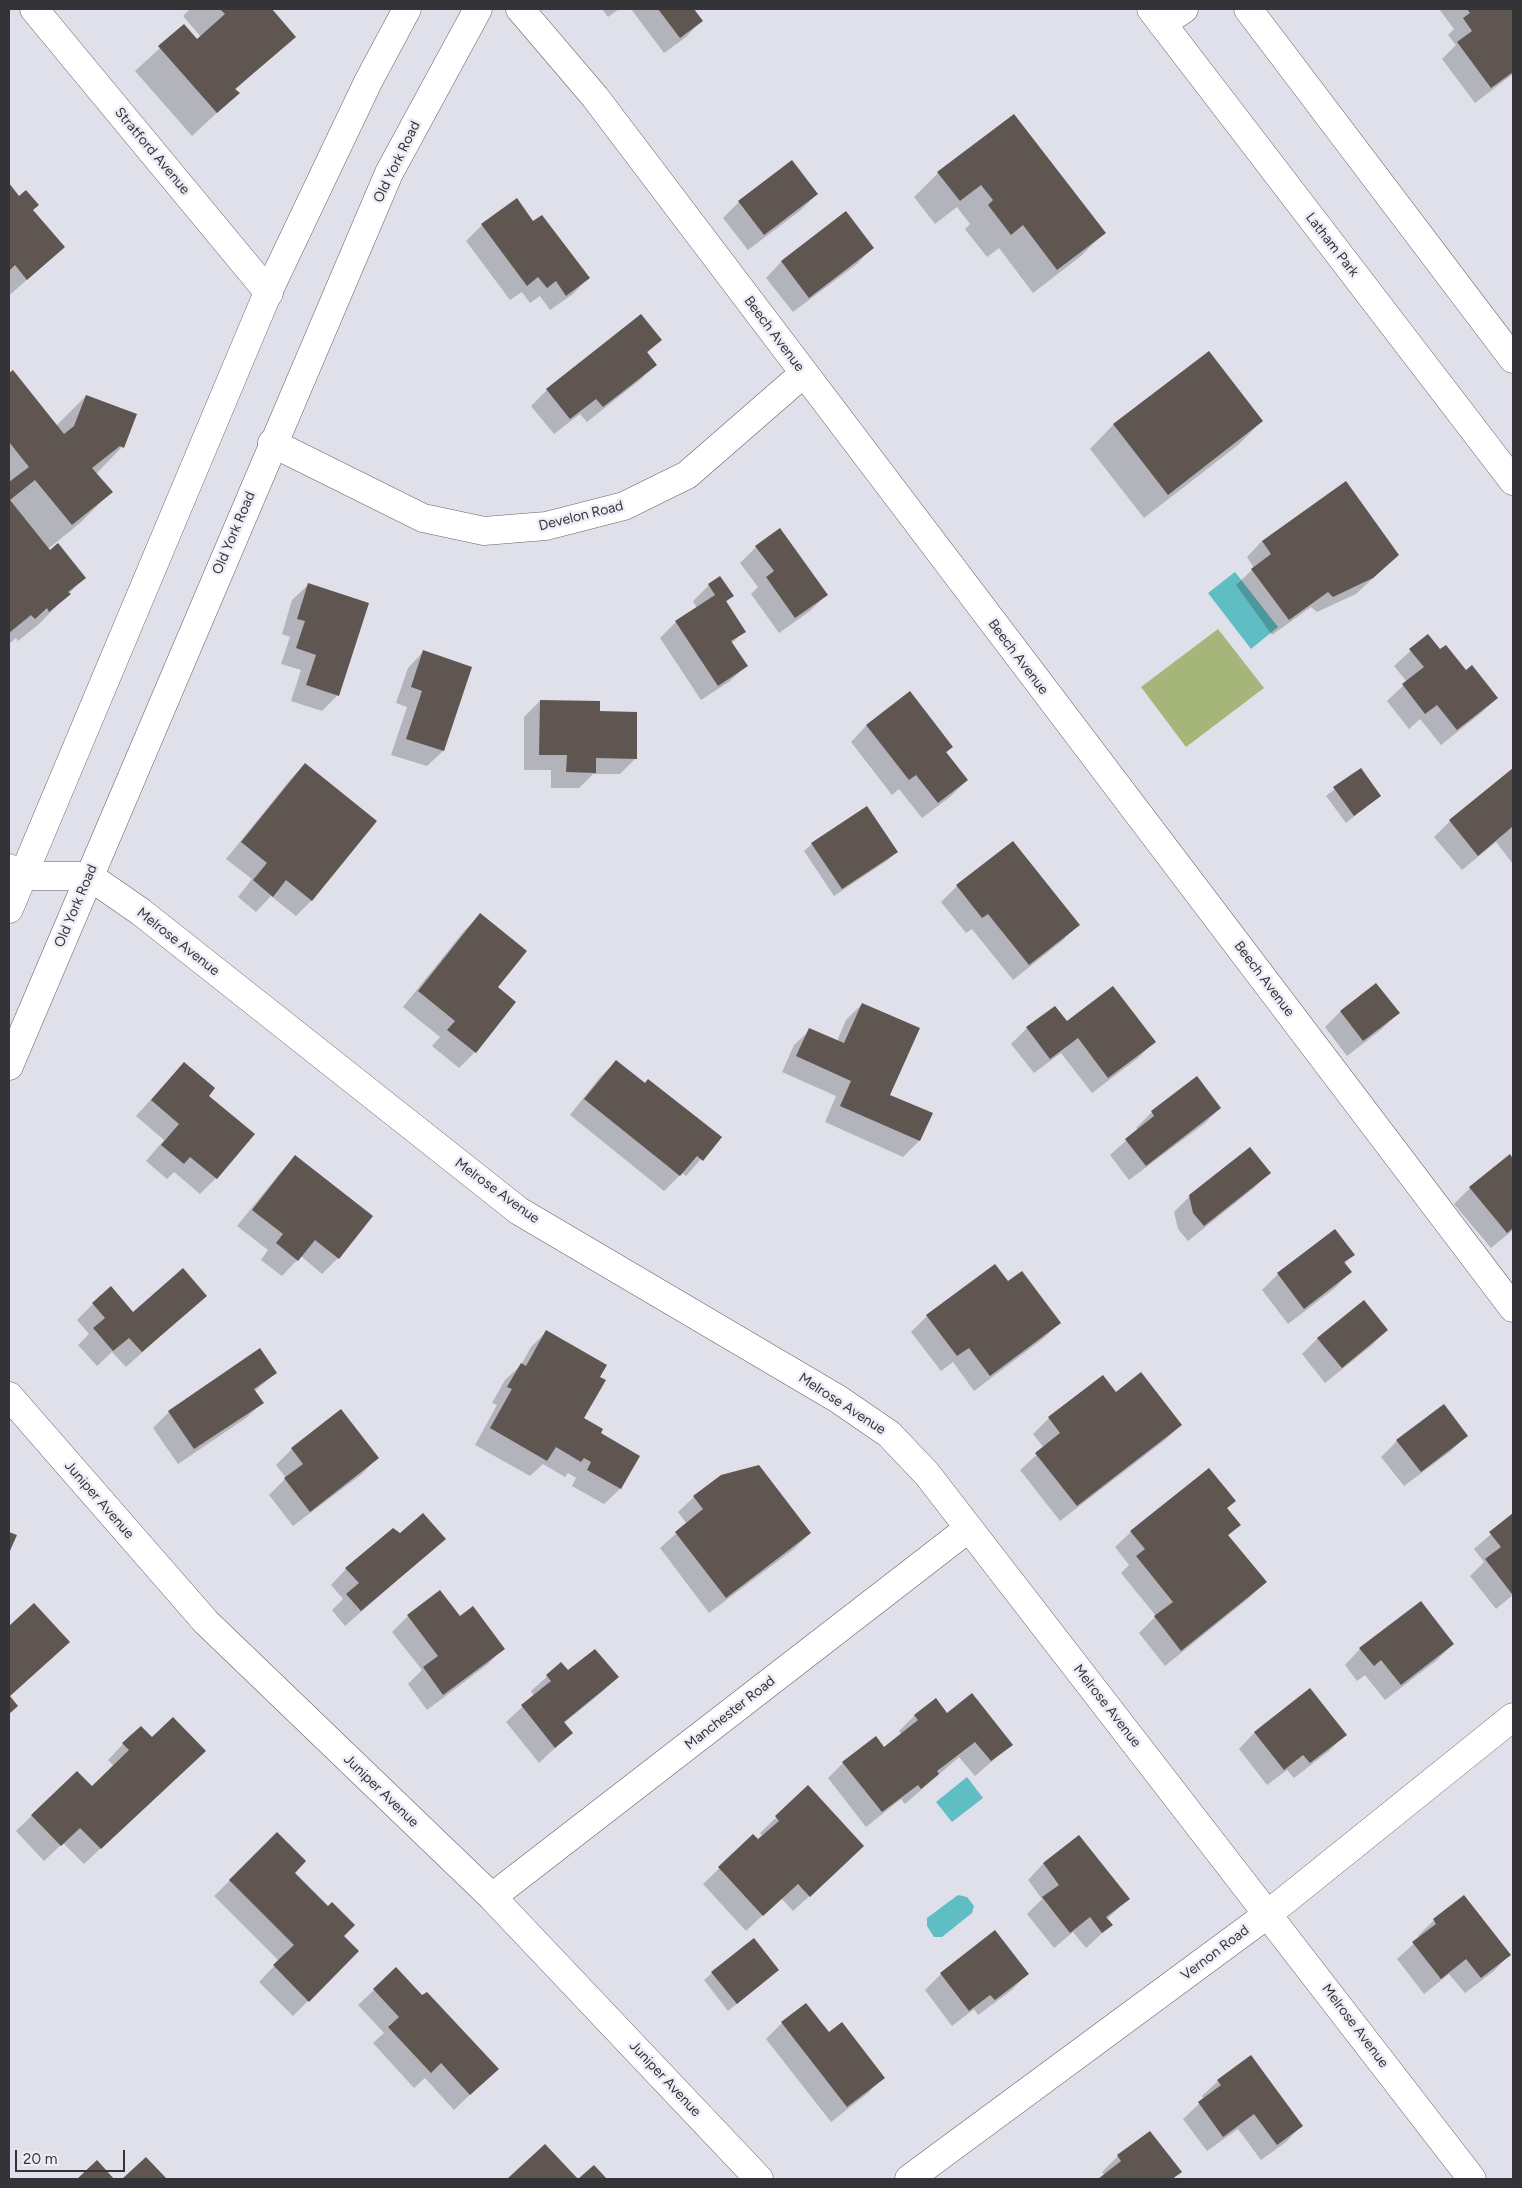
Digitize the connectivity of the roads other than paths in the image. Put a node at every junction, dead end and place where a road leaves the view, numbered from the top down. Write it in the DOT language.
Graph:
graph roads {
  1 [pos="34,9"];
  2 [pos="407,9"];
  3 [pos="478,9"];
  4 [pos="520,9"];
  5 [pos="1248,9"];
  6 [pos="1166,14"];
  7 [pos="270,293"];
  8 [pos="1513,359"];
  9 [pos="803,374"];
  10 [pos="272,444"];
  11 [pos="1505,452"];
  12 [pos="1513,481"];
  13 [pos="16,872"];
  14 [pos="88,876"];
  15 [pos="9,910"];
  16 [pos="9,1066"];
  17 [pos="1513,1308"];
  18 [pos="9,1396"];
  19 [pos="969,1528"];
  20 [pos="1513,1717"];
  21 [pos="492,1897"];
  22 [pos="1268,1914"];
  23 [pos="759,2179"];
  24 [pos="909,2179"];
  25 [pos="1472,2179"];
  1 -- 7 [label="main road, Stratford Avenue"];
  2 -- 7 [label="main road"];
  3 -- 10 [label="main road, Old York Road"];
  4 -- 9 [label="main road, Beech Avenue"];
  5 -- 8 [label="main road"];
  6 -- 11 [label="main road, Latham Park"];
  7 -- 13 [label="main road"];
  9 -- 10 [label="main road, Develon Road"];
  9 -- 17 [label="main road, Beech Avenue"];
  10 -- 14 [label="main road, Old York Road"];
  11 -- 12 [label="main road, Latham Park"];
  13 -- 14 [label="main road"];
  13 -- 15 [label="main road"];
  14 -- 16 [label="main road, Old York Road"];
  14 -- 19 [label="main road, Melrose Avenue"];
  18 -- 21 [label="main road, Juniper Avenue"];
  19 -- 21 [label="main road, Manchester Road"];
  19 -- 22 [label="main road, Melrose Avenue"];
  20 -- 22 [label="main road, Vernon Road"];
  21 -- 23 [label="main road, Juniper Avenue"];
  22 -- 24 [label="main road, Vernon Road"];
  22 -- 25 [label="main road, Melrose Avenue"];
}
